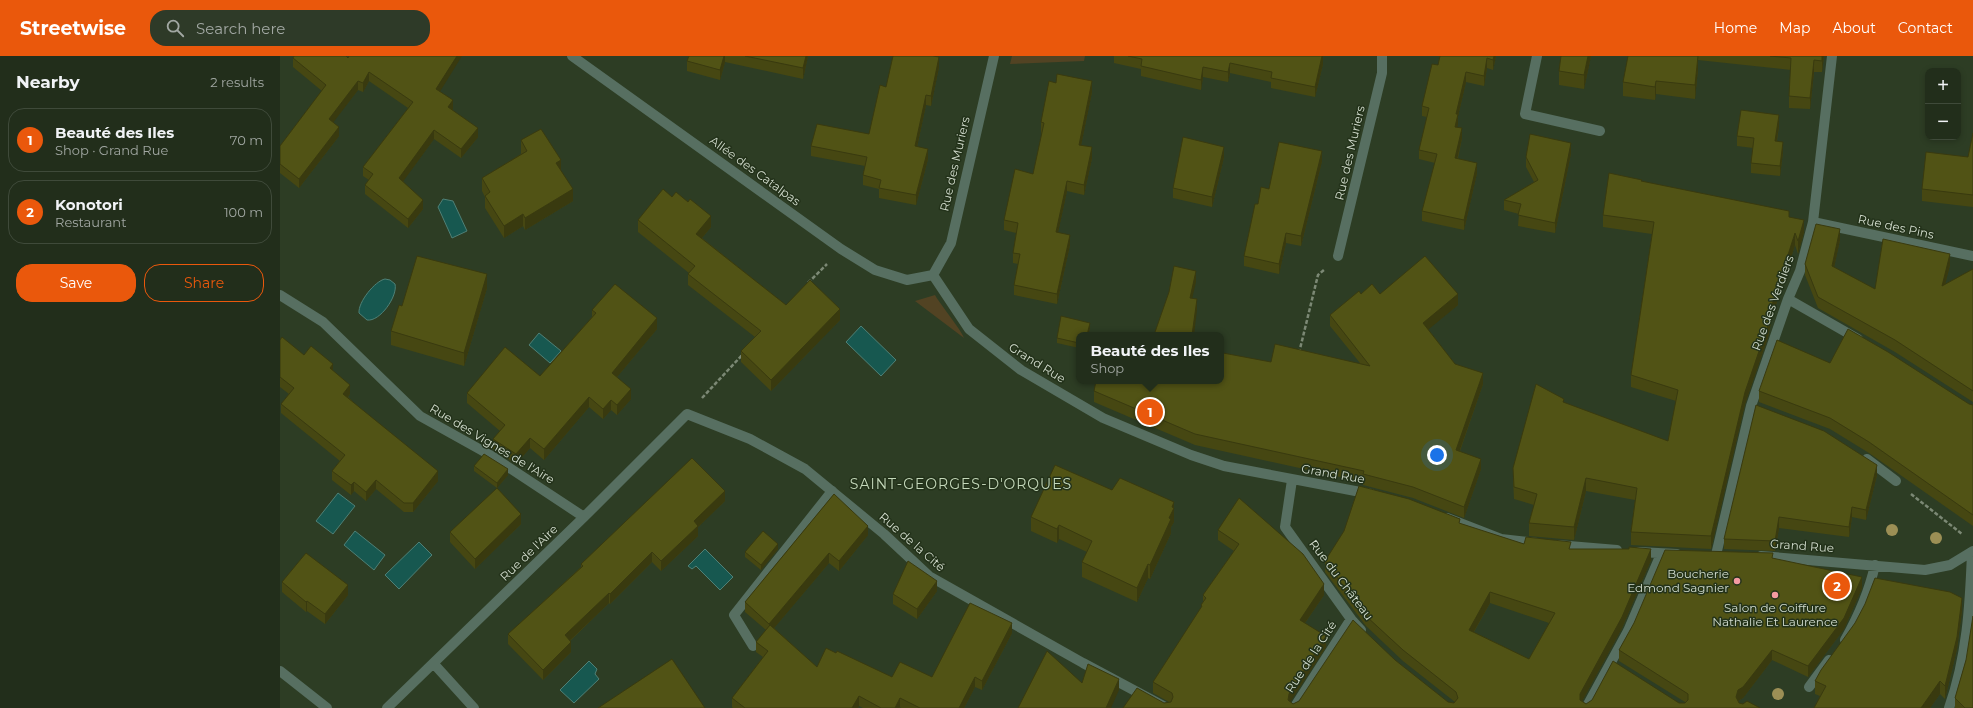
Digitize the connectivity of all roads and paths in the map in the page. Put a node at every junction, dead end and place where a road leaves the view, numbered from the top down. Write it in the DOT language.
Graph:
graph roads {
  1 [pos="572,56"];
  2 [pos="994,56"];
  3 [pos="1382,56"];
  4 [pos="1537,56"];
  5 [pos="1832,56"];
  6 [pos="1600,131"];
  7 [pos="1813,222"];
  8 [pos="841,248"];
  9 [pos="1338,256"];
  10 [pos="1973,256"];
  11 [pos="934,275"];
  12 [pos="804,288"];
  13 [pos="280,295"];
  14 [pos="1788,299"];
  15 [pos="1870,346"];
  16 [pos="745,351"];
  17 [pos="1298,360"];
  18 [pos="687,414"];
  19 [pos="1860,455"];
  20 [pos="1292,480"];
  21 [pos="1896,481"];
  22 [pos="832,491"];
  23 [pos="1382,497"];
  24 [pos="1438,515"];
  25 [pos="584,518"];
  26 [pos="1967,539"];
  27 [pos="1972,552"];
  28 [pos="1661,554"];
  29 [pos="1684,554"];
  30 [pos="1730,555"];
  31 [pos="1751,556"];
  32 [pos="1875,565"];
  33 [pos="1351,619"];
  34 [pos="1367,635"];
  35 [pos="753,646"];
  36 [pos="434,664"];
  37 [pos="280,671"];
  38 [pos="1809,687"];
  39 [pos="327,708"];
  40 [pos="387,708"];
  41 [pos="474,708"];
  42 [pos="1166,708"];
  43 [pos="1294,708"];
  44 [pos="1586,708"];
  45 [pos="1949,708"];
  1 -- 8 [label="street, Allée des Catalpas"];
  2 -- 11 [label="street, Rue des Muriers"];
  3 -- 9 [label="street, Rue des Muriers"];
  4 -- 6 [label="street"];
  5 -- 7 [label="street, Rue des Verdiers"];
  7 -- 10 [label="street, Rue des Pins"];
  7 -- 14 [label="street, Rue des Verdiers"];
  8 -- 11 [label="street, Allée des Catalpas"];
  8 -- 12 [label="path"];
  9 -- 17 [label="path"];
  11 -- 20 [label="street, Grand Rue"];
  13 -- 25 [label="street, Rue des Vignes de l'Aire"];
  14 -- 15 [label="street"];
  14 -- 30 [label="street, Rue des Verdiers"];
  16 -- 18 [label="path"];
  18 -- 22 [label="street, Rue de la Cité"];
  18 -- 25 [label="street, Rue de l'Aire"];
  19 -- 21 [label="street"];
  20 -- 23 [label="street, Grand Rue"];
  20 -- 33 [label="street, Rue du Château"];
  21 -- 26 [label="path"];
  22 -- 35 [label="street"];
  22 -- 42 [label="street, Rue de la Cité"];
  24 -- 28 [label="street"];
  25 -- 36 [label="street, Rue de l'Aire"];
  27 -- 32 [label="street, Grand Rue"];
  27 -- 45 [label="street"];
  28 -- 29 [label="street"];
  28 -- 44 [label="street"];
  31 -- 32 [label="street, Grand Rue"];
  32 -- 38 [label="street"];
  33 -- 34 [label="street, Rue du Château"];
  33 -- 43 [label="street, Rue de la Cité"];
  36 -- 40 [label="street, Rue de l'Aire"];
  36 -- 41 [label="street"];
  37 -- 39 [label="street"];
}
